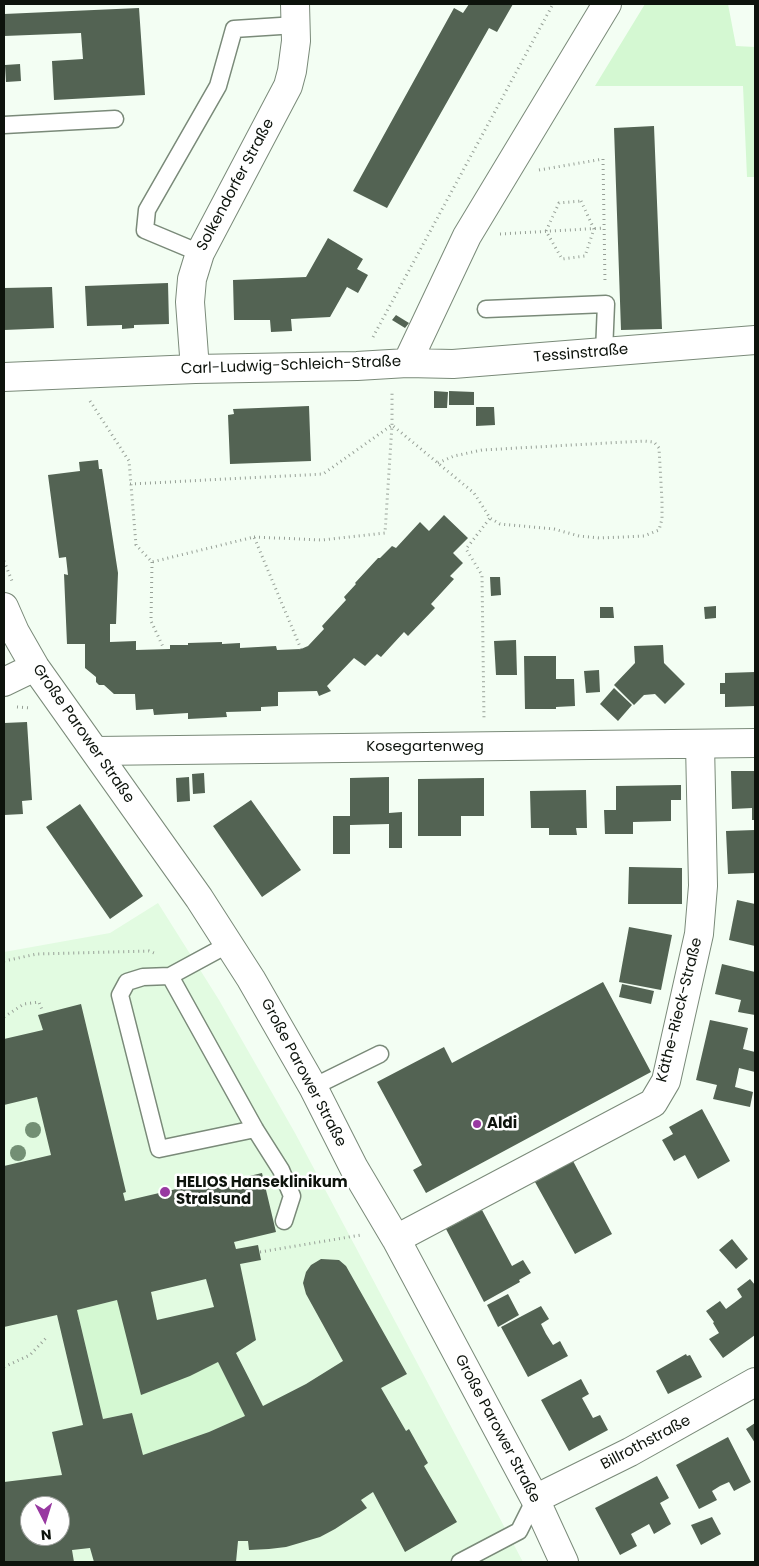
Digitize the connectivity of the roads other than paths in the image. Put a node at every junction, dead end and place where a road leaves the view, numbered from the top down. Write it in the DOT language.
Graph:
graph roads {
  1 [pos="607,4"];
  2 [pos="296,14"];
  3 [pos="115,119"];
  4 [pos="4,125"];
  5 [pos="200,253"];
  6 [pos="486,309"];
  7 [pos="755,340"];
  8 [pos="604,352"];
  9 [pos="399,364"];
  10 [pos="195,369"];
  11 [pos="4,377"];
  12 [pos="4,607"];
  13 [pos="18,676"];
  14 [pos="700,744"];
  15 [pos="755,744"];
  16 [pos="96,751"];
  17 [pos="229,944"];
  18 [pos="170,976"];
  19 [pos="380,1054"];
  20 [pos="313,1087"];
  21 [pos="255,1129"];
  22 [pos="284,1221"];
  23 [pos="396,1239"];
  24 [pos="755,1382"];
  25 [pos="535,1499"];
  26 [pos="460,1562"];
  27 [pos="564,1562"];
  1 -- 9 [label="street, Carl-Ludwig-Schleich-Straße"];
  2 -- 5 [label="street, Solkendorfer Straße"];
  2 -- 5 [label="lane"];
  3 -- 4 [label="lane"];
  5 -- 10 [label="street, Solkendorfer Straße"];
  6 -- 8 [label="lane"];
  7 -- 8 [label="street, Tessinstraße"];
  8 -- 9 [label="street, Tessinstraße"];
  9 -- 10 [label="street, Carl-Ludwig-Schleich-Straße"];
  10 -- 11 [label="street, Carl-Ludwig-Schleich-Straße"];
  12 -- 13 [label="street, Große Parower Straße"];
  13 -- 16 [label="street, Große Parower Straße"];
  14 -- 15 [label="street, Kosegartenweg"];
  14 -- 16 [label="street, Kosegartenweg"];
  14 -- 23 [label="street, Käthe-Rieck-Straße"];
  16 -- 17 [label="street, Große Parower Straße"];
  17 -- 18 [label="lane"];
  17 -- 20 [label="street, Große Parower Straße"];
  18 -- 21 [label="lane"];
  18 -- 21 [label="lane"];
  19 -- 20 [label="lane"];
  20 -- 23 [label="street, Große Parower Straße"];
  21 -- 22 [label="lane"];
  23 -- 25 [label="street, Große Parower Straße"];
  24 -- 25 [label="street, Billrothstraße"];
  25 -- 26 [label="lane"];
  25 -- 27 [label="street, Große Parower Straße"];
}
